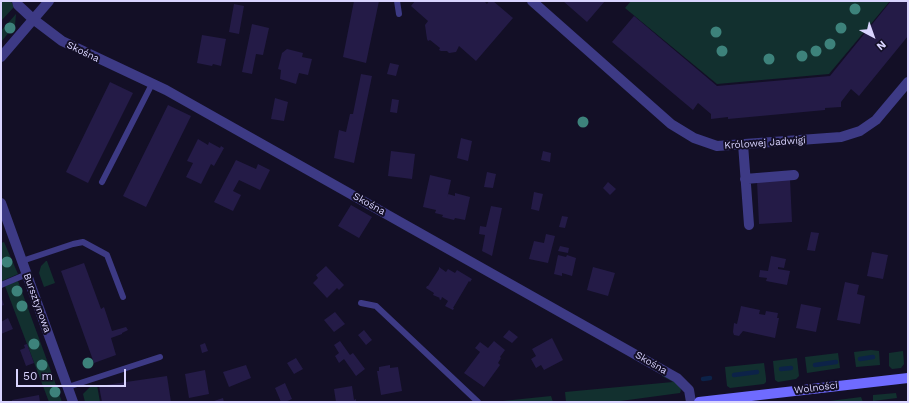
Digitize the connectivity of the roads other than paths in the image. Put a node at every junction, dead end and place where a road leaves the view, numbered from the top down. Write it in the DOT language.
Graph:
graph roads {
  1 [pos="17,1"];
  2 [pos="49,1"];
  3 [pos="397,1"];
  4 [pos="532,1"];
  5 [pos="399,14"];
  6 [pos="33,19"];
  7 [pos="1,57"];
  8 [pos="908,82"];
  9 [pos="152,84"];
  10 [pos="743,144"];
  11 [pos="794,175"];
  12 [pos="745,179"];
  13 [pos="102,182"];
  14 [pos="1,203"];
  15 [pos="749,225"];
  16 [pos="22,261"];
  17 [pos="27,274"];
  18 [pos="1,285"];
  19 [pos="123,297"];
  20 [pos="361,303"];
  21 [pos="160,357"];
  22 [pos="908,378"];
  23 [pos="68,387"];
  24 [pos="74,402"];
  25 [pos="478,402"];
  26 [pos="691,402"];
  27 [pos="699,402"];
  1 -- 6 [label="street, Skośna"];
  2 -- 6 [label="street"];
  3 -- 5 [label="lane"];
  4 -- 10 [label="street, Królowej Jadwigi"];
  6 -- 7 [label="street"];
  6 -- 9 [label="street, Skośna"];
  8 -- 10 [label="street, Królowej Jadwigi"];
  9 -- 13 [label="lane"];
  9 -- 26 [label="street, Skośna"];
  10 -- 12 [label="street"];
  11 -- 12 [label="street"];
  12 -- 15 [label="street"];
  14 -- 16 [label="street, Bursztynowa"];
  16 -- 17 [label="street, Bursztynowa"];
  16 -- 19 [label="lane"];
  17 -- 18 [label="lane"];
  17 -- 23 [label="street, Bursztynowa"];
  20 -- 25 [label="lane"];
  21 -- 23 [label="lane"];
  22 -- 27 [label="street, Wolności"];
  23 -- 24 [label="street, Bursztynowa"];
}
